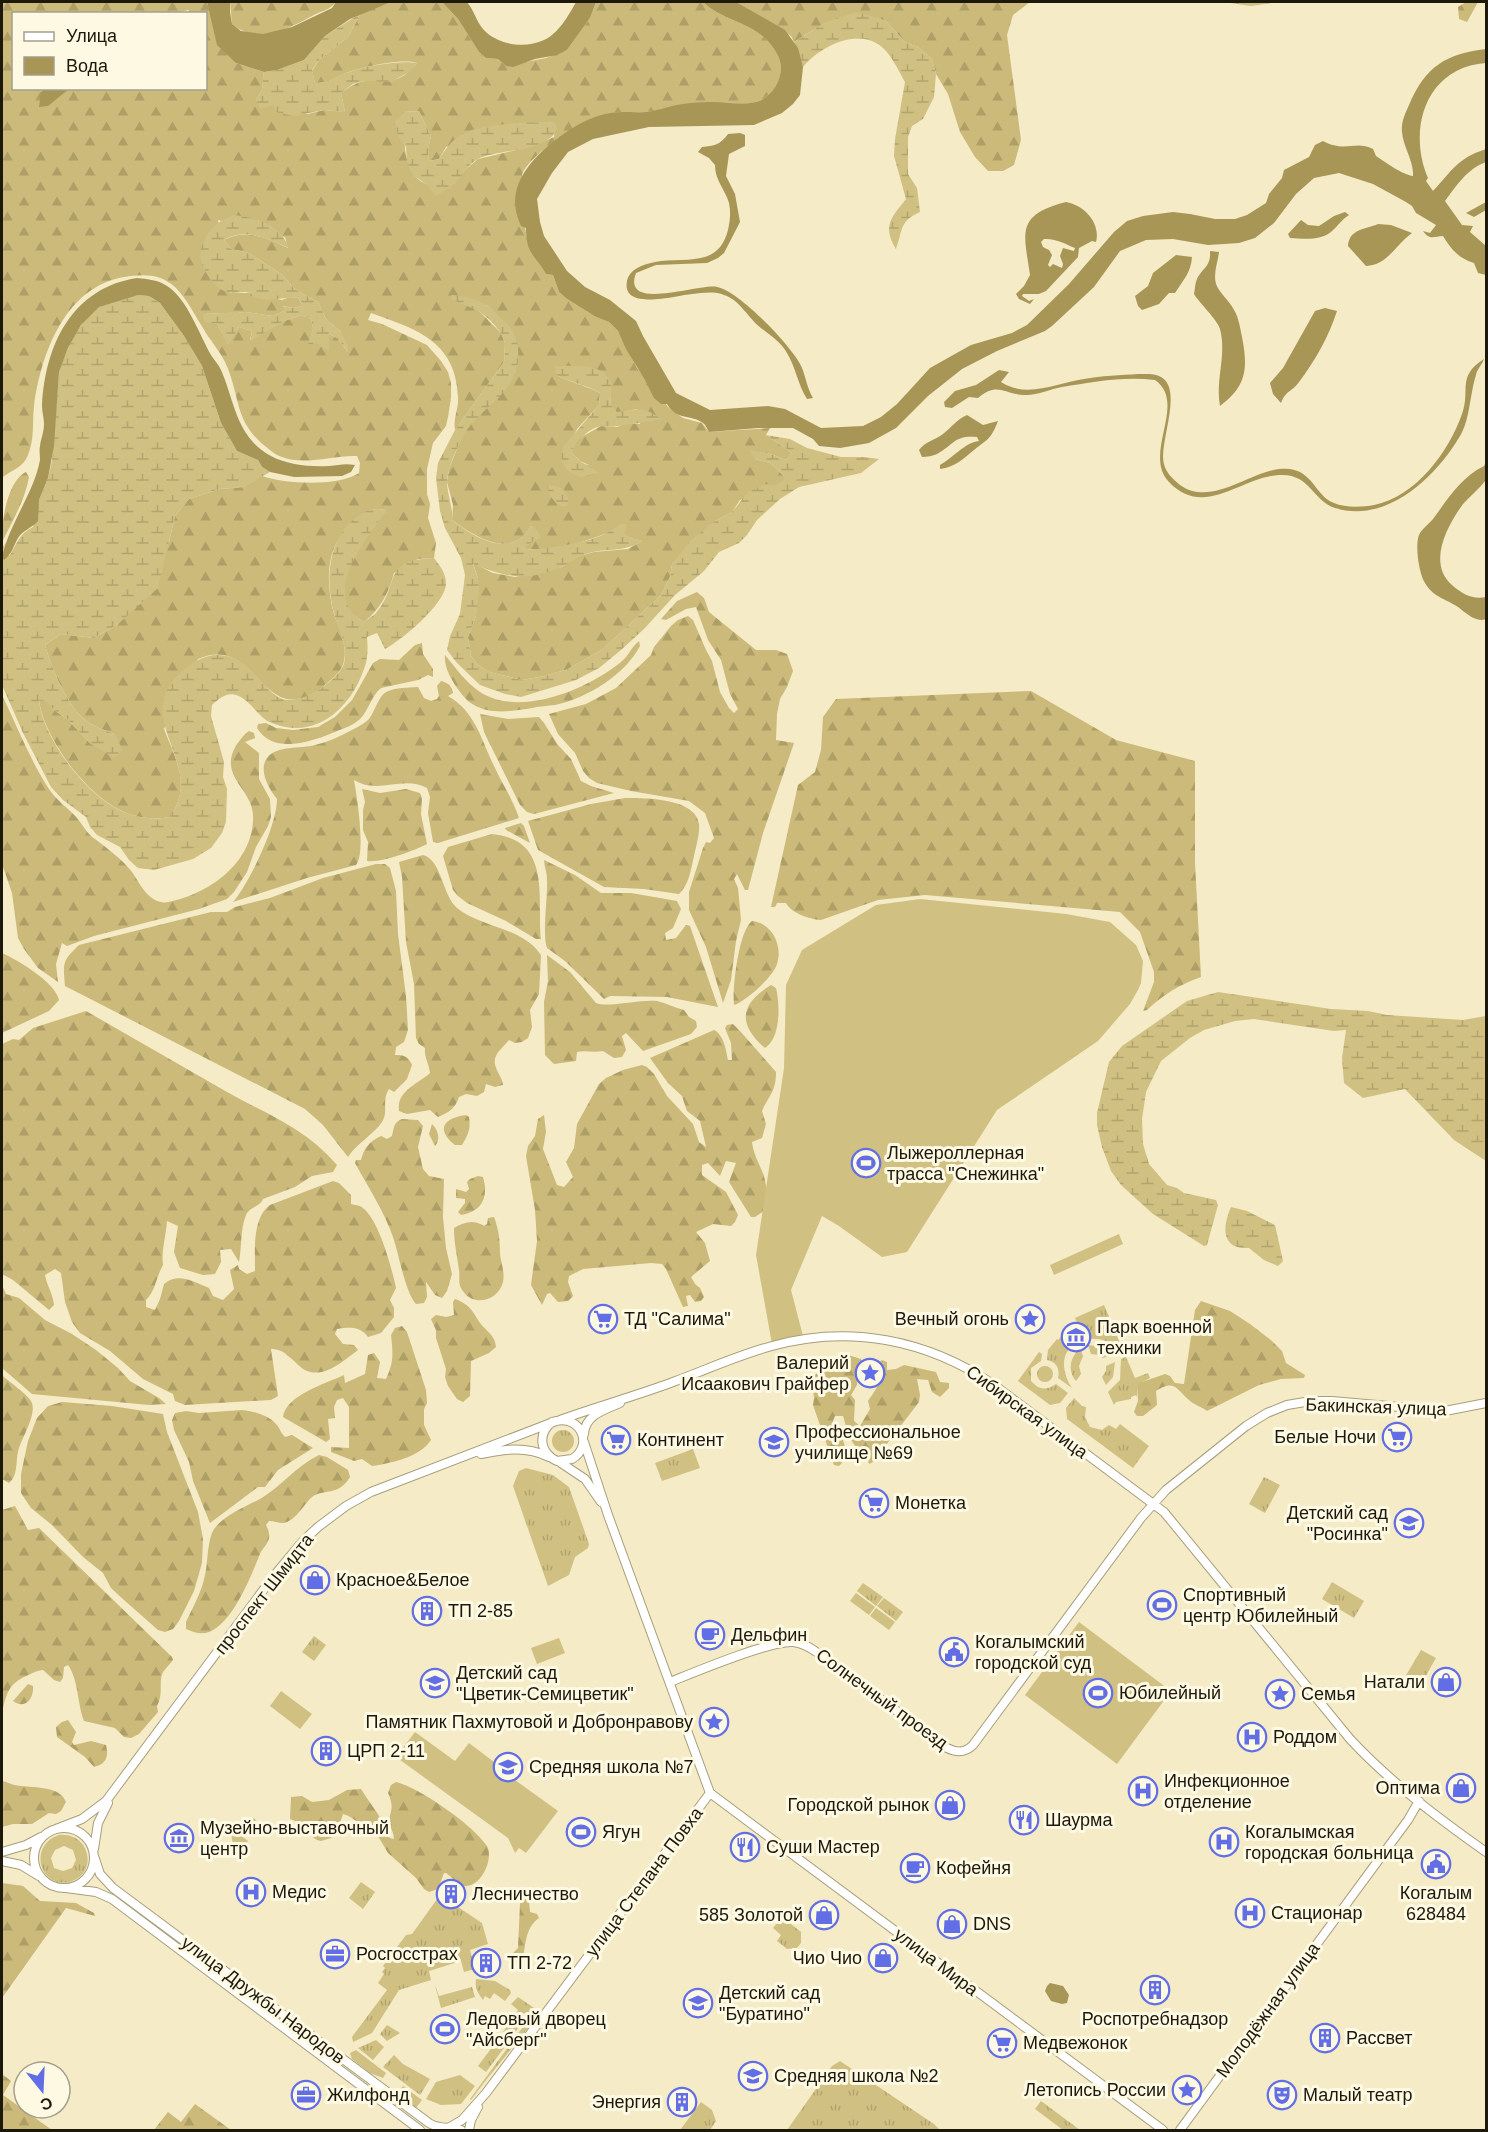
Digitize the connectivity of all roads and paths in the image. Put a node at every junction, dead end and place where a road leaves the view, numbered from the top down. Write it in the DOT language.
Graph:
graph roads {
  1 [pos="649,1391"];
  2 [pos="1486,1402"];
  3 [pos="556,1421"];
  4 [pos="584,1440"];
  5 [pos="459,1459"];
  6 [pos="555,1460"];
  7 [pos="1153,1503"];
  8 [pos="608,1515"];
  9 [pos="670,1682"];
  10 [pos="958,1752"];
  11 [pos="117,1788"];
  12 [pos="710,1792"];
  13 [pos="1419,1801"];
  14 [pos="56,1829"];
  15 [pos="47,1833"];
  16 [pos="2,1852"];
  17 [pos="1486,1852"];
  18 [pos="94,1855"];
  19 [pos="2,1861"];
  20 [pos="40,1876"];
  21 [pos="66,1888"];
  22 [pos="486,2093"];
  23 [pos="444,2129"];
  24 [pos="420,2130"];
  25 [pos="461,2130"];
  26 [pos="469,2130"];
  27 [pos="1163,2130"];
  28 [pos="1180,2130"];
  1 -- 3 [label="street, Сибирская улица"];
  1 -- 4 [label="street, Сибирская улица"];
  1 -- 7 [label="street, Сибирская улица"];
  2 -- 7 [label="street, Бакинская улица"];
  3 -- 4 [label="street"];
  3 -- 5 [label="street, проспект Шмидта"];
  3 -- 6 [label="street"];
  4 -- 6 [label="street"];
  4 -- 8 [label="street, улица Степана Повха"];
  5 -- 6 [label="street, проспект Шмидта"];
  5 -- 11 [label="street, проспект Шмидта"];
  6 -- 8 [label="street, улица Степана Повха"];
  7 -- 10 [label="street, Бакинская улица"];
  7 -- 13 [label="street, Сибирская улица"];
  8 -- 9 [label="street, улица Степана Повха"];
  9 -- 10 [label="street, Солнечный проезд"];
  9 -- 12 [label="street, улица Степана Повха"];
  11 -- 14 [label="street, проспект Шмидта"];
  11 -- 18 [label="street, проспект Шмидта"];
  12 -- 22 [label="street, улица Степана Повха"];
  12 -- 27 [label="street, улица Мира"];
  13 -- 17 [label="street, Сибирская улица"];
  13 -- 28 [label="street, Молодёжная улица"];
  14 -- 15 [label="street"];
  14 -- 18 [label="street"];
  15 -- 16 [label="street"];
  15 -- 20 [label="street"];
  18 -- 21 [label="street"];
  18 -- 23 [label="street, улица Дружбы Народов"];
  19 -- 20 [label="street"];
  20 -- 21 [label="street"];
  21 -- 24 [label="street, улица Дружбы Народов"];
  22 -- 23 [label="street"];
  22 -- 26 [label="street"];
  23 -- 25 [label="street, улица Дружбы Народов"];
}
